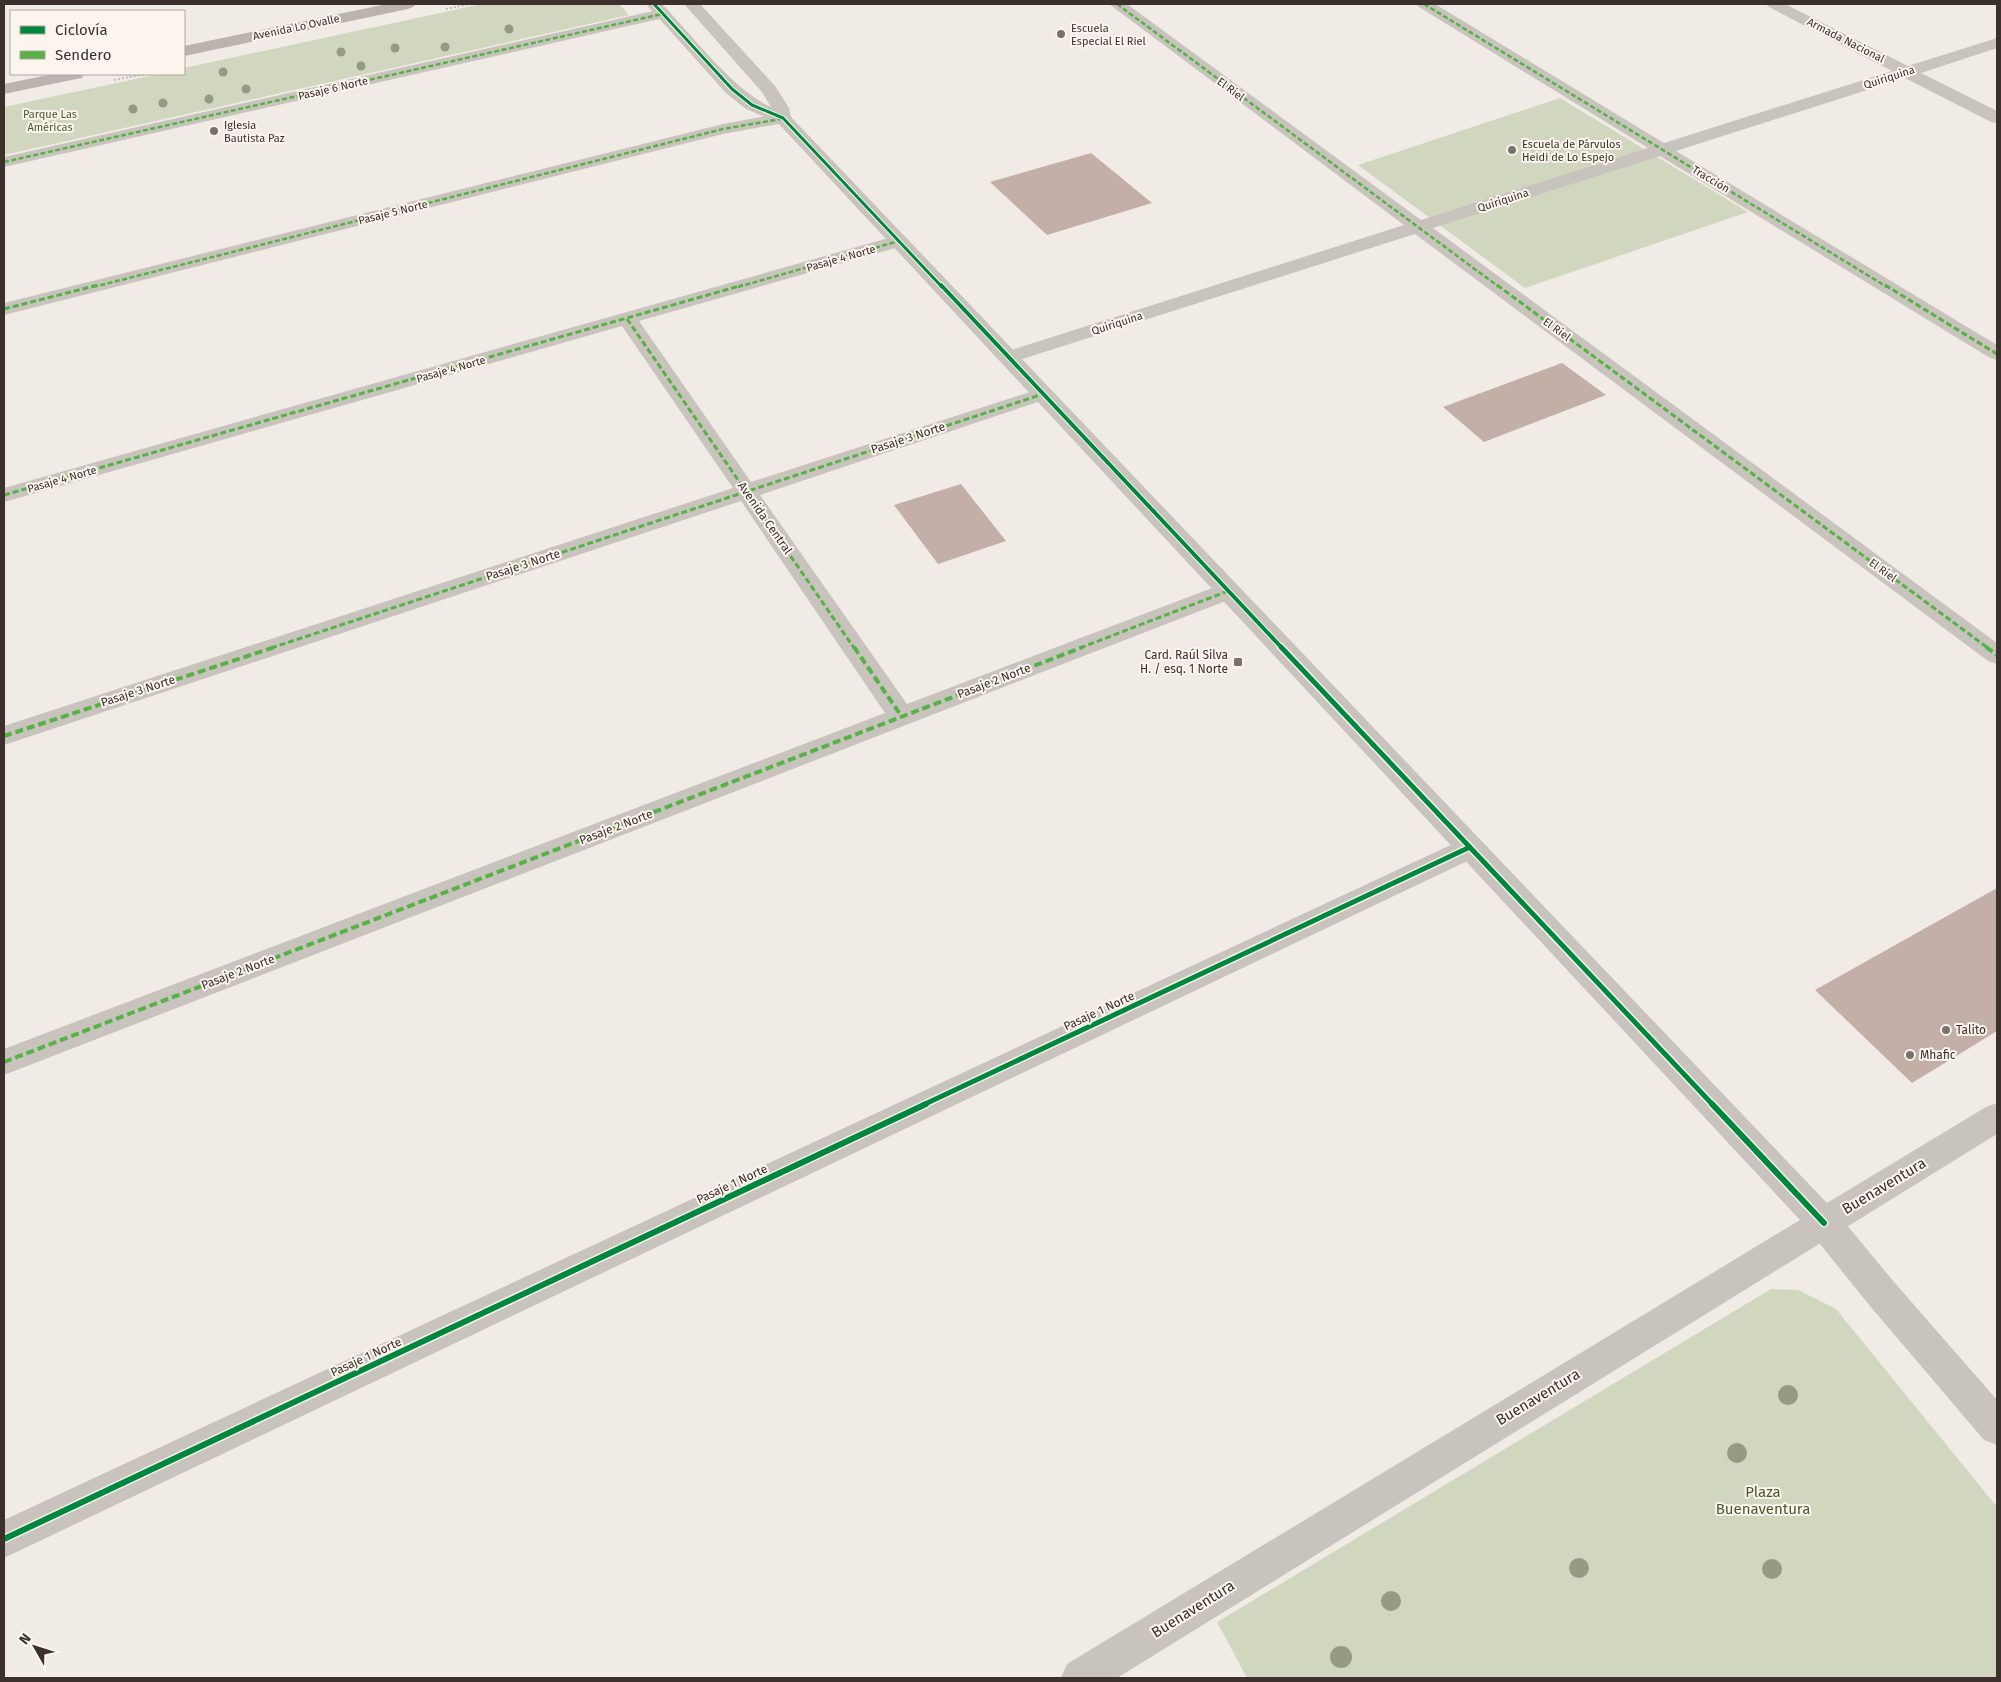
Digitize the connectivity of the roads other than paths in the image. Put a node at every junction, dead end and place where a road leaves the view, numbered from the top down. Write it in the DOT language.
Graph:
graph roads {
  1 [pos="408,4"];
  2 [pos="692,4"];
  3 [pos="1117,4"];
  4 [pos="1424,4"];
  5 [pos="1774,4"];
  6 [pos="658,9"];
  7 [pos="1997,43"];
  8 [pos="185,51"];
  9 [pos="1906,72"];
  10 [pos="71,75"];
  11 [pos="4,89"];
  12 [pos="784,118"];
  13 [pos="1997,118"];
  14 [pos="1663,150"];
  15 [pos="4,162"];
  16 [pos="1418,227"];
  17 [pos="899,242"];
  18 [pos="4,309"];
  19 [pos="626,319"];
  20 [pos="1997,354"];
  21 [pos="1009,357"];
  22 [pos="1043,394"];
  23 [pos="746,491"];
  24 [pos="4,495"];
  25 [pos="1228,591"];
  26 [pos="1997,655"];
  27 [pos="902,716"];
  28 [pos="4,736"];
  29 [pos="1470,847"];
  30 [pos="4,1062"];
  31 [pos="1997,1117"];
  32 [pos="1824,1223"];
  33 [pos="1993,1415"];
  34 [pos="4,1539"];
  35 [pos="1081,1678"];
  1 -- 8 [label="main road, Avenida Lo Ovalle"];
  2 -- 12 [label="street"];
  3 -- 16 [label="street, El Riel"];
  4 -- 14 [label="street, Tracción"];
  5 -- 9 [label="street, Armada Nacional"];
  6 -- 12 [label="street"];
  6 -- 15 [label="street, Pasaje 6 Norte"];
  7 -- 9 [label="street, Quiriquina"];
  9 -- 13 [label="street, Armada Nacional"];
  9 -- 14 [label="street, Quiriquina"];
  10 -- 11 [label="main road"];
  12 -- 17 [label="street"];
  12 -- 18 [label="street, Pasaje 5 Norte"];
  14 -- 16 [label="street, Quiriquina"];
  14 -- 20 [label="street, Tracción"];
  16 -- 21 [label="street, Quiriquina"];
  16 -- 26 [label="street, El Riel"];
  17 -- 19 [label="street, Pasaje 4 Norte"];
  17 -- 21 [label="street"];
  19 -- 23 [label="street, Avenida Central"];
  19 -- 24 [label="street, Pasaje 4 Norte"];
  21 -- 22 [label="street"];
  22 -- 23 [label="street, Pasaje 3 Norte"];
  22 -- 25 [label="street"];
  23 -- 27 [label="street, Avenida Central"];
  23 -- 28 [label="street, Pasaje 3 Norte"];
  25 -- 27 [label="street, Pasaje 2 Norte"];
  25 -- 29 [label="street"];
  27 -- 30 [label="street, Pasaje 2 Norte"];
  29 -- 32 [label="street"];
  29 -- 34 [label="street, Pasaje 1 Norte"];
  31 -- 32 [label="street, Buenaventura"];
  32 -- 33 [label="street"];
  32 -- 35 [label="street, Buenaventura"];
}
